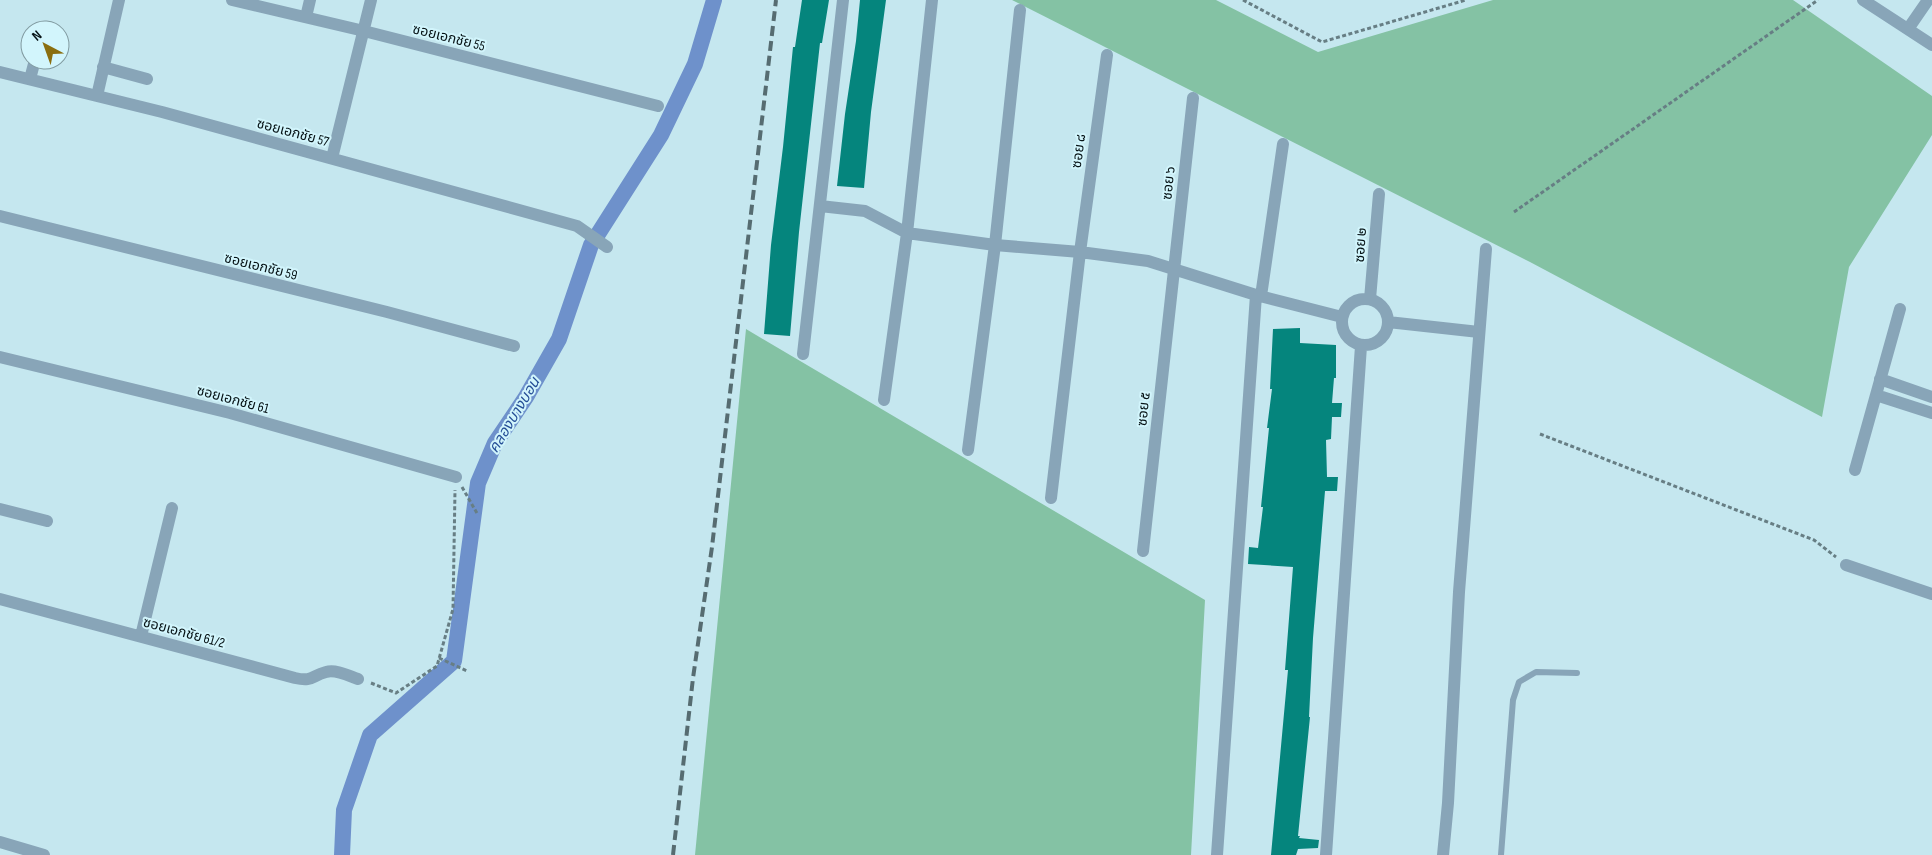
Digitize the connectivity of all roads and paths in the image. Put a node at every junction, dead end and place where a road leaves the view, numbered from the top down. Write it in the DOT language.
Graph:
graph roads {
  1 [pos="119,0"];
  2 [pos="232,0"];
  3 [pos="310,0"];
  4 [pos="371,0"];
  5 [pos="843,0"];
  6 [pos="932,0"];
  7 [pos="1242,0"];
  8 [pos="1466,0"];
  9 [pos="1818,0"];
  10 [pos="1863,0"];
  11 [pos="1928,0"];
  12 [pos="1020,10"];
  13 [pos="306,17"];
  14 [pos="1908,28"];
  15 [pos="364,31"];
  16 [pos="1930,39"];
  17 [pos="1107,55"];
  18 [pos="103,67"];
  19 [pos="32,70"];
  20 [pos="0,72"];
  21 [pos="30,79"];
  22 [pos="147,79"];
  23 [pos="97,96"];
  24 [pos="1192,98"];
  25 [pos="658,106"];
  26 [pos="1282,144"];
  27 [pos="332,158"];
  28 [pos="1379,194"];
  29 [pos="820,206"];
  30 [pos="1514,212"];
  31 [pos="0,216"];
  32 [pos="907,234"];
  33 [pos="995,246"];
  34 [pos="608,247"];
  35 [pos="1486,249"];
  36 [pos="1080,252"];
  37 [pos="1174,270"];
  38 [pos="1258,295"];
  39 [pos="1370,300"];
  40 [pos="1900,309"];
  41 [pos="1342,316"];
  42 [pos="1388,322"];
  43 [pos="1479,332"];
  44 [pos="514,346"];
  45 [pos="1361,346"];
  46 [pos="803,354"];
  47 [pos="0,357"];
  48 [pos="1880,379"];
  49 [pos="1876,395"];
  50 [pos="1932,397"];
  51 [pos="884,400"];
  52 [pos="1932,413"];
  53 [pos="1540,434"];
  54 [pos="968,450"];
  55 [pos="1855,470"];
  56 [pos="456,477"];
  57 [pos="1052,498"];
  58 [pos="172,508"];
  59 [pos="0,509"];
  60 [pos="478,515"];
  61 [pos="47,521"];
  62 [pos="1143,551"];
  63 [pos="1846,565"];
  64 [pos="1932,594"];
  65 [pos="0,599"];
  66 [pos="141,636"];
  67 [pos="439,658"];
  68 [pos="467,671"];
  69 [pos="1578,673"];
  70 [pos="358,679"];
  71 [pos="0,842"];
  72 [pos="44,855"];
  73 [pos="1217,855"];
  74 [pos="1326,855"];
  75 [pos="1443,855"];
  76 [pos="1501,855"];
  1 -- 18 [label="street"];
  2 -- 13 [label="street, ซอยเอกชัย 55"];
  3 -- 13 [label="street"];
  4 -- 15 [label="street"];
  5 -- 29 [label="street"];
  6 -- 32 [label="street"];
  7 -- 8 [label="path"];
  9 -- 30 [label="path"];
  10 -- 14 [label="street"];
  11 -- 14 [label="street"];
  12 -- 33 [label="street"];
  13 -- 15 [label="street, ซอยเอกชัย 55"];
  14 -- 16 [label="street"];
  15 -- 25 [label="street, ซอยเอกชัย 55"];
  15 -- 27 [label="street"];
  17 -- 36 [label="street, ซอย ๘"];
  18 -- 22 [label="street"];
  18 -- 23 [label="street"];
  19 -- 21 [label="street"];
  20 -- 21 [label="street, ซอยเอกชัย 57"];
  21 -- 23 [label="street, ซอยเอกชัย 57"];
  23 -- 27 [label="street, ซอยเอกชัย 57"];
  24 -- 37 [label="street, ซอย ๖"];
  26 -- 38 [label="street"];
  27 -- 34 [label="street, ซอยเอกชัย 57"];
  28 -- 39 [label="street, ซอย ๒"];
  29 -- 32 [label="street"];
  29 -- 46 [label="street"];
  31 -- 44 [label="street, ซอยเอกชัย 59"];
  32 -- 33 [label="street"];
  32 -- 51 [label="street"];
  33 -- 36 [label="street"];
  33 -- 54 [label="street"];
  35 -- 43 [label="street"];
  36 -- 37 [label="street"];
  36 -- 57 [label="street, ซอย ๘"];
  37 -- 38 [label="street"];
  37 -- 62 [label="street, ซอย ๕"];
  38 -- 41 [label="street"];
  38 -- 73 [label="street"];
  39 -- 41 [label="street"];
  39 -- 42 [label="street"];
  40 -- 48 [label="street"];
  41 -- 45 [label="street"];
  42 -- 43 [label="street"];
  42 -- 45 [label="street"];
  43 -- 75 [label="street"];
  45 -- 74 [label="street"];
  47 -- 56 [label="street, ซอยเอกชัย 61"];
  48 -- 49 [label="street"];
  48 -- 50 [label="street"];
  49 -- 52 [label="street"];
  49 -- 55 [label="street"];
  53 -- 63 [label="path"];
  56 -- 60 [label="path"];
  56 -- 67 [label="path"];
  58 -- 66 [label="street"];
  59 -- 61 [label="street"];
  63 -- 64 [label="street"];
  65 -- 66 [label="street, ซอยเอกชัย 61/2"];
  66 -- 70 [label="street, ซอยเอกชัย 61/2"];
  67 -- 68 [label="path"];
  67 -- 70 [label="path"];
  69 -- 76 [label="lane"];
  71 -- 72 [label="street"];
}
